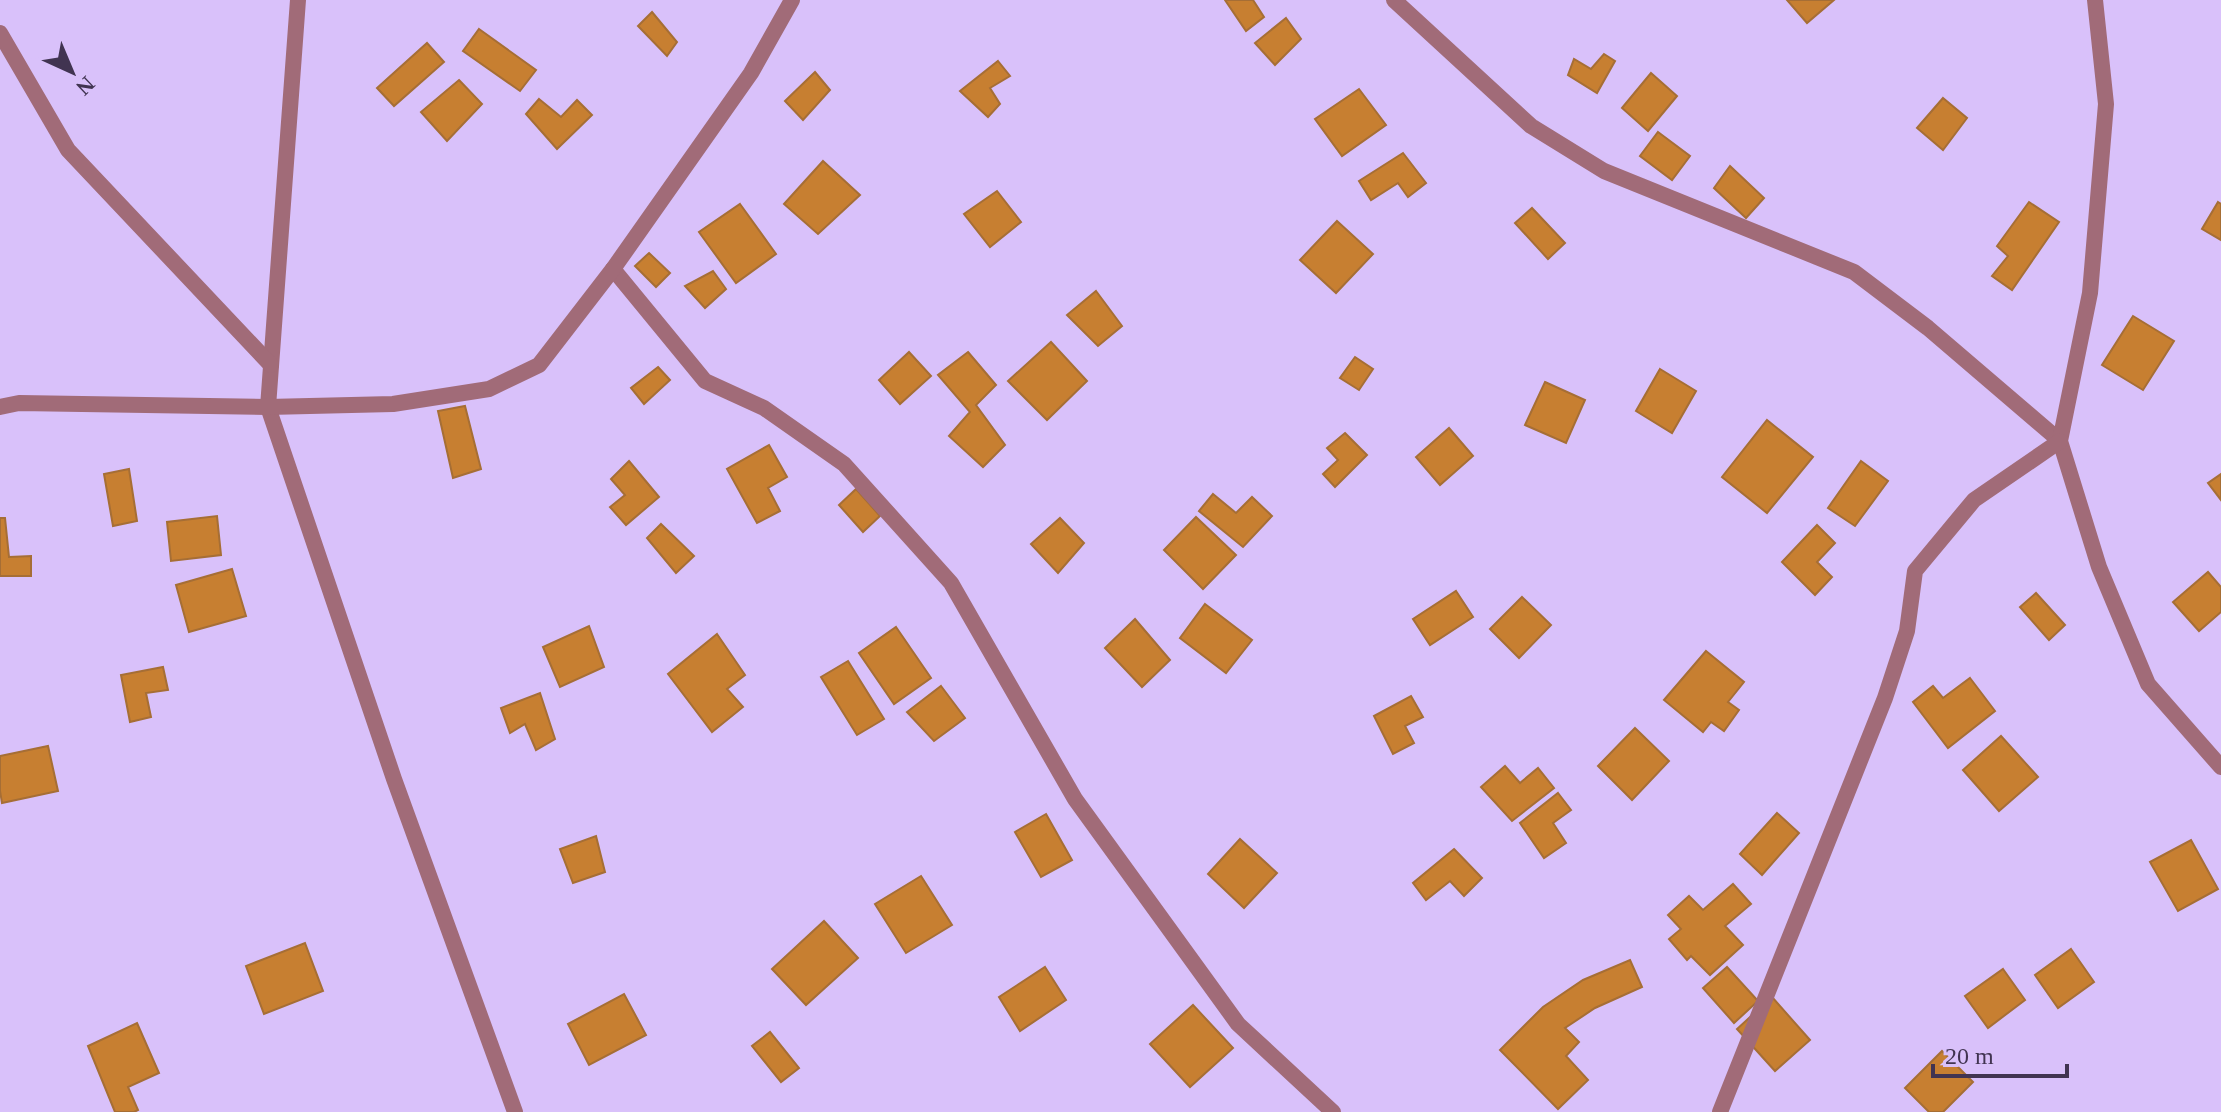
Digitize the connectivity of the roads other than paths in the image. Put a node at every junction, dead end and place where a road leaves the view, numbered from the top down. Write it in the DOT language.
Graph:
graph roads {
  1 [pos="298,0"];
  2 [pos="792,0"];
  3 [pos="1394,0"];
  4 [pos="2095,0"];
  5 [pos="0,33"];
  6 [pos="613,269"];
  7 [pos="271,365"];
  8 [pos="0,407"];
  9 [pos="268,407"];
  10 [pos="2060,441"];
  11 [pos="2221,767"];
  12 [pos="515,1112"];
  13 [pos="1333,1112"];
  14 [pos="1720,1112"];
  1 -- 7 [label="street"];
  2 -- 6 [label="street"];
  3 -- 10 [label="street"];
  4 -- 10 [label="street"];
  5 -- 7 [label="street"];
  6 -- 9 [label="street"];
  6 -- 13 [label="street"];
  7 -- 9 [label="street"];
  8 -- 9 [label="street"];
  9 -- 12 [label="street"];
  10 -- 11 [label="street"];
  10 -- 14 [label="street"];
}
